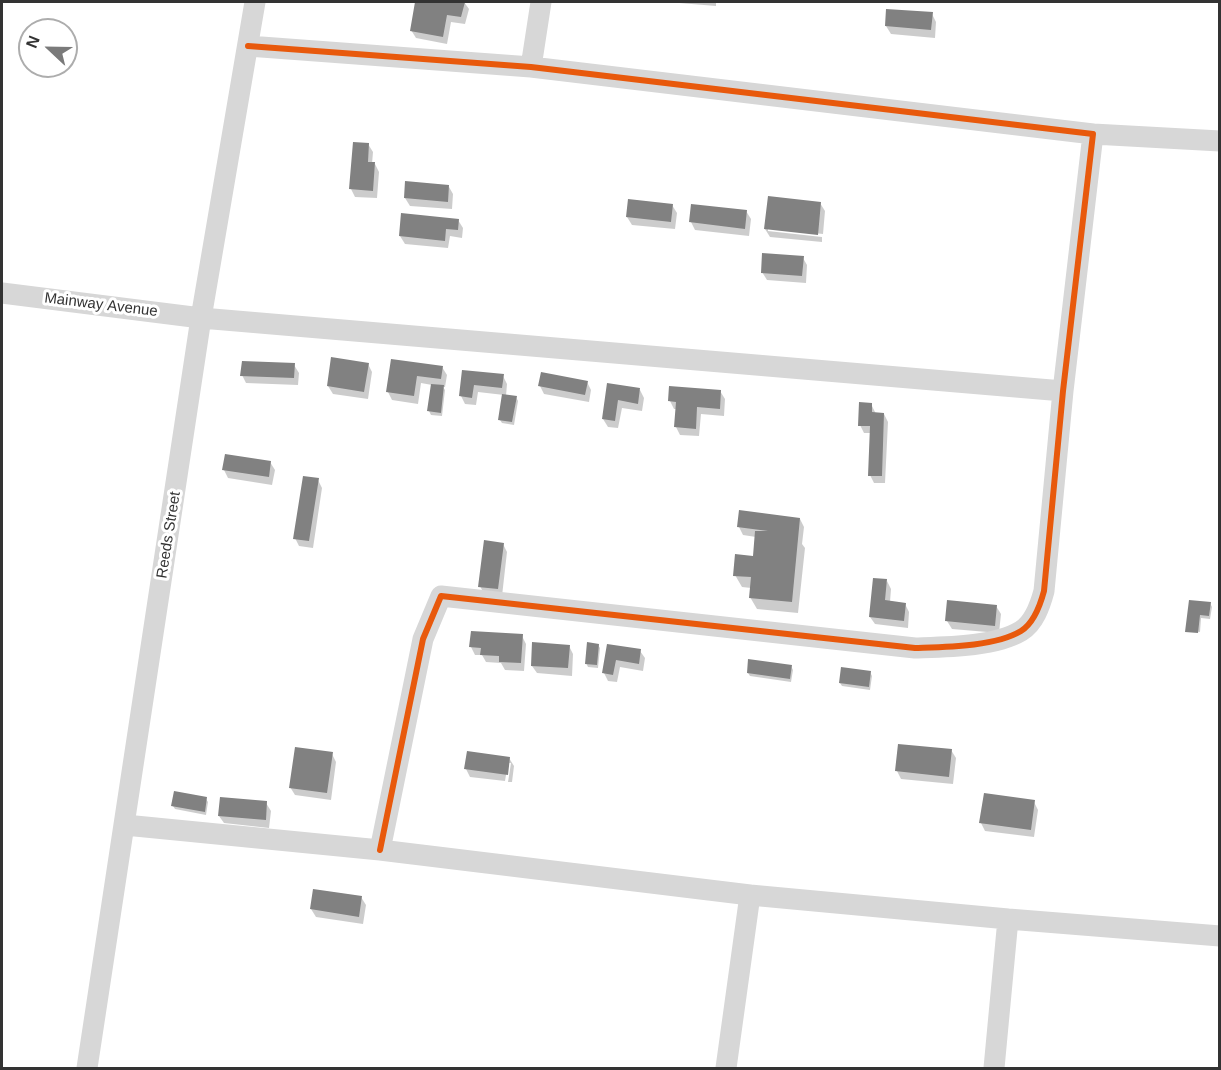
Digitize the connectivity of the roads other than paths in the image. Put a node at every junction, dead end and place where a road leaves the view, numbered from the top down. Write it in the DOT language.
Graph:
graph roads {
  1 [pos="255,2"];
  2 [pos="542,2"];
  3 [pos="248,46"];
  4 [pos="531,67"];
  5 [pos="1093,134"];
  6 [pos="1220,141"];
  7 [pos="2,292"];
  8 [pos="201,318"];
  9 [pos="1063,391"];
  10 [pos="125,825"];
  11 [pos="380,850"];
  12 [pos="750,895"];
  13 [pos="1008,919"];
  14 [pos="1220,936"];
  15 [pos="87,1068"];
  16 [pos="726,1068"];
  17 [pos="994,1068"];
  1 -- 3 [label="street, Reeds Street"];
  2 -- 4 [label="street"];
  3 -- 4 [label="street"];
  3 -- 8 [label="street, Reeds Street"];
  4 -- 5 [label="street"];
  5 -- 6 [label="street"];
  5 -- 9 [label="street"];
  7 -- 8 [label="street, Mainway Avenue"];
  8 -- 9 [label="street, Mainway Avenue"];
  8 -- 10 [label="street, Reeds Street"];
  9 -- 11 [label="street"];
  10 -- 11 [label="street"];
  10 -- 15 [label="street, Reeds Street"];
  11 -- 12 [label="street"];
  12 -- 13 [label="street"];
  12 -- 16 [label="street"];
  13 -- 14 [label="street"];
  13 -- 17 [label="street"];
}
